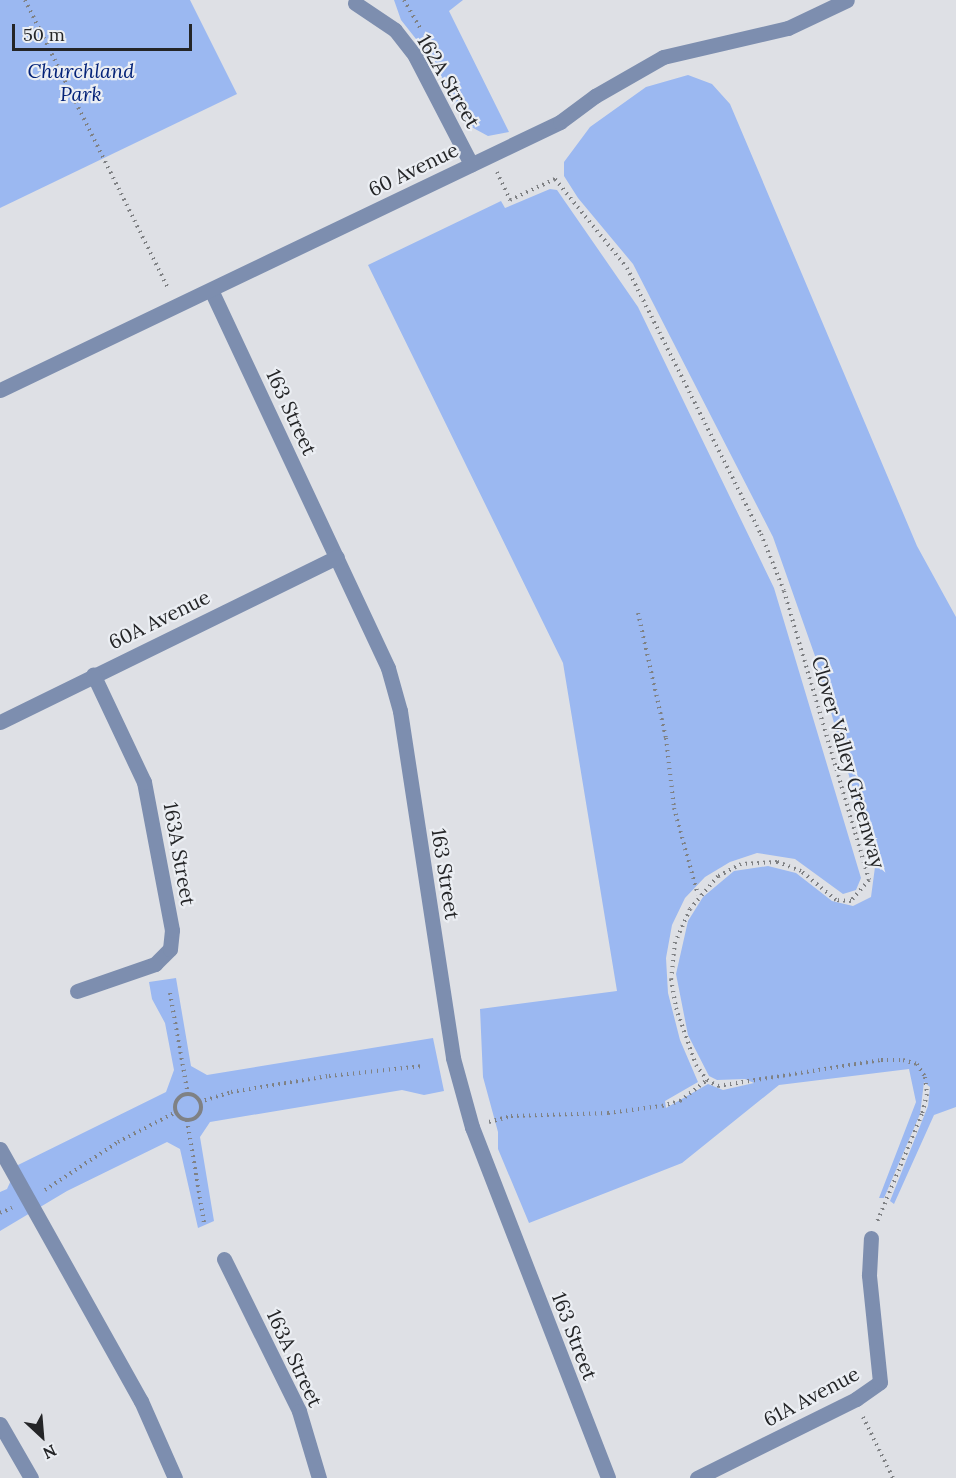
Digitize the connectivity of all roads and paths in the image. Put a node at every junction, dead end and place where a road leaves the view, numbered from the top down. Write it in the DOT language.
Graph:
graph roads {
  1 [pos="25,0"];
  2 [pos="847,0"];
  3 [pos="355,3"];
  4 [pos="471,164"];
  5 [pos="498,173"];
  6 [pos="211,290"];
  7 [pos="170,291"];
  8 [pos="0,390"];
  9 [pos="337,557"];
  10 [pos="638,613"];
  11 [pos="93,674"];
  12 [pos="0,722"];
  13 [pos="698,895"];
  14 [pos="77,991"];
  15 [pos="170,993"];
  16 [pos="423,1065"];
  17 [pos="707,1080"];
  18 [pos="188,1095"];
  19 [pos="199,1102"];
  20 [pos="176,1112"];
  21 [pos="187,1120"];
  22 [pos="489,1122"];
  23 [pos="0,1149"];
  24 [pos="887,1198"];
  25 [pos="26,1200"];
  26 [pos="0,1213"];
  27 [pos="204,1223"];
  28 [pos="871,1238"];
  29 [pos="224,1259"];
  30 [pos="864,1418"];
  31 [pos="0,1424"];
  32 [pos="31,1478"];
  33 [pos="175,1478"];
  34 [pos="320,1478"];
  35 [pos="608,1478"];
  36 [pos="697,1478"];
  37 [pos="893,1478"];
  1 -- 7 [label="path"];
  2 -- 4 [label="street, 60 Avenue"];
  3 -- 4 [label="street, 162A Street"];
  4 -- 6 [label="street, 60 Avenue"];
  5 -- 13 [label="path, Clover Valley Greenway"];
  6 -- 8 [label="street, 60 Avenue"];
  6 -- 9 [label="street, 163 Street"];
  9 -- 11 [label="street, 60A Avenue"];
  9 -- 35 [label="street, 163 Street"];
  10 -- 13 [label="path"];
  11 -- 12 [label="street, 60A Avenue"];
  11 -- 14 [label="street, 163A Street"];
  13 -- 17 [label="path, Clover Valley Greenway"];
  15 -- 18 [label="path"];
  16 -- 19 [label="path"];
  17 -- 22 [label="path"];
  17 -- 24 [label="path"];
  18 -- 19 [label="path"];
  18 -- 20 [label="path"];
  19 -- 21 [label="path"];
  20 -- 21 [label="path"];
  20 -- 25 [label="path"];
  21 -- 27 [label="path"];
  23 -- 25 [label="street"];
  25 -- 26 [label="path"];
  25 -- 33 [label="street"];
  28 -- 36 [label="street, 61A Avenue"];
  29 -- 34 [label="street, 163A Street"];
  30 -- 37 [label="path"];
  31 -- 32 [label="street"];
}
